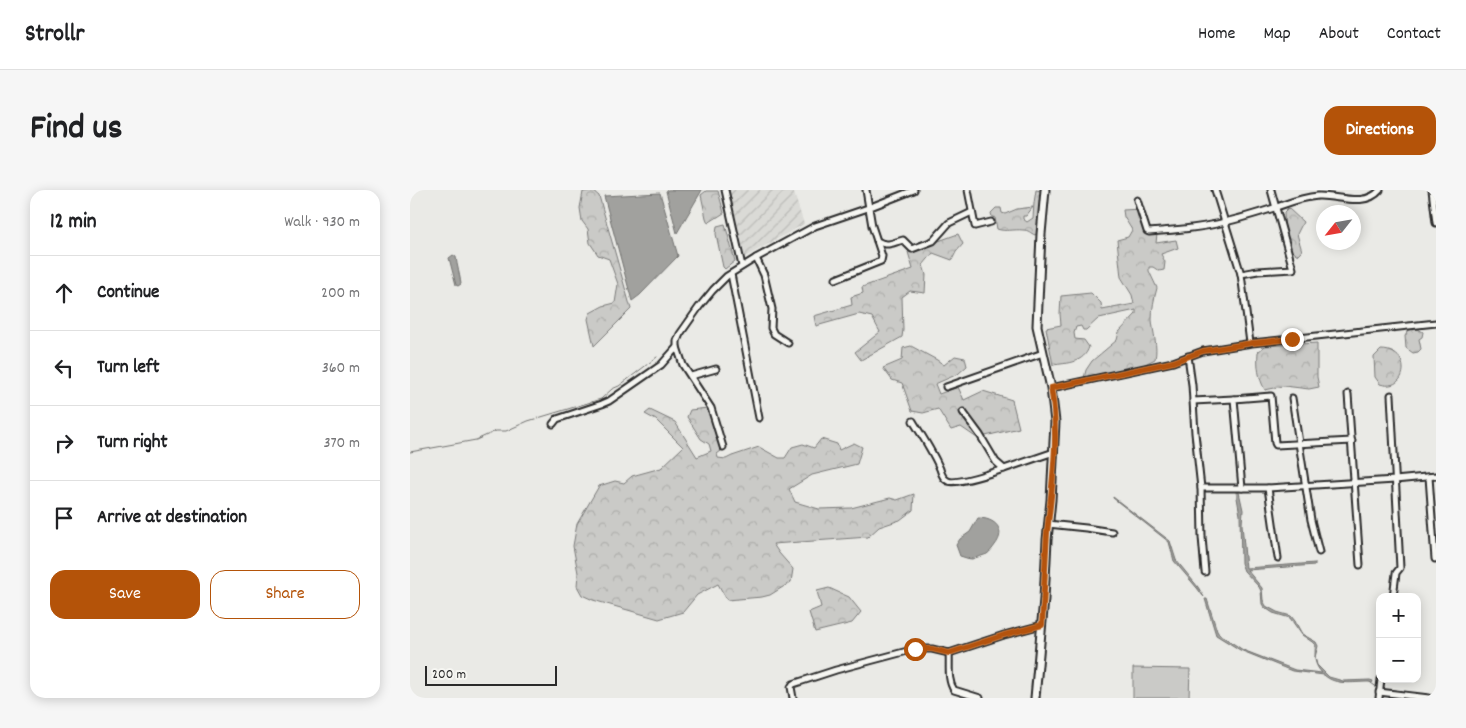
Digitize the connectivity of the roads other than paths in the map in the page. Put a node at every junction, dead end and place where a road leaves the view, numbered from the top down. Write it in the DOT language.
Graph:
graph roads {
  1 [pos="724,190"];
  2 [pos="866,190"];
  3 [pos="914,190"];
  4 [pos="968,190"];
  5 [pos="1045,190"];
  6 [pos="1215,190"];
  7 [pos="1271,190"];
  8 [pos="1379,190"];
  9 [pos="1432,190"];
  10 [pos="1137,200"];
  11 [pos="1276,207"];
  12 [pos="868,208"];
  13 [pos="972,212"];
  14 [pos="991,222"];
  15 [pos="1225,222"];
  16 [pos="1436,223"];
  17 [pos="877,241"];
  18 [pos="756,258"];
  19 [pos="742,266"];
  20 [pos="731,274"];
  21 [pos="1241,274"];
  22 [pos="836,279"];
  23 [pos="1436,323"];
  24 [pos="788,343"];
  25 [pos="1250,343"];
  26 [pos="677,347"];
  27 [pos="1043,353"];
  28 [pos="1188,356"];
  29 [pos="716,369"];
  30 [pos="691,376"];
  31 [pos="946,387"];
  32 [pos="1051,388"];
  33 [pos="1348,394"];
  34 [pos="1391,395"];
  35 [pos="1292,398"];
  36 [pos="1230,399"];
  37 [pos="1193,401"];
  38 [pos="963,412"];
  39 [pos="758,418"];
  40 [pos="913,421"];
  41 [pos="554,424"];
  42 [pos="1352,441"];
  43 [pos="1300,444"];
  44 [pos="723,447"];
  45 [pos="1054,452"];
  46 [pos="1004,469"];
  47 [pos="1429,476"];
  48 [pos="1436,476"];
  49 [pos="1395,480"];
  50 [pos="1354,481"];
  51 [pos="1306,485"];
  52 [pos="1201,488"];
  53 [pos="1239,488"];
  54 [pos="1268,488"];
  55 [pos="1048,524"];
  56 [pos="1112,532"];
  57 [pos="1319,552"];
  58 [pos="1278,558"];
  59 [pos="1435,559"];
  60 [pos="1360,565"];
  61 [pos="1206,572"];
  62 [pos="1394,593"];
  63 [pos="1042,625"];
  64 [pos="949,653"];
  65 [pos="1379,692"];
  66 [pos="793,698"];
  67 [pos="980,698"];
  68 [pos="1035,698"];
  69 [pos="1429,698"];
  1 -- 19 [label="street"];
  2 -- 12 [label="street"];
  3 -- 12 [label="street"];
  4 -- 13 [label="street"];
  5 -- 27 [label="main road"];
  6 -- 15 [label="street"];
  7 -- 11 [label="street"];
  8 -- 11 [label="street"];
  9 -- 16 [label="street"];
  10 -- 15 [label="street"];
  11 -- 15 [label="street"];
  11 -- 21 [label="street"];
  12 -- 17 [label="street"];
  12 -- 18 [label="street"];
  13 -- 14 [label="street"];
  13 -- 17 [label="street"];
  15 -- 21 [label="street"];
  17 -- 22 [label="street"];
  18 -- 19 [label="street"];
  18 -- 24 [label="street"];
  19 -- 20 [label="street"];
  20 -- 26 [label="street"];
  20 -- 39 [label="street"];
  21 -- 25 [label="street"];
  23 -- 25 [label="street"];
  25 -- 28 [label="street"];
  26 -- 30 [label="street"];
  26 -- 41 [label="street"];
  27 -- 31 [label="street"];
  27 -- 32 [label="main road"];
  28 -- 32 [label="street"];
  28 -- 37 [label="street"];
  29 -- 30 [label="street"];
  30 -- 44 [label="street"];
  32 -- 45 [label="main road"];
  33 -- 42 [label="street"];
  34 -- 49 [label="street"];
  35 -- 43 [label="street"];
  36 -- 37 [label="street"];
  36 -- 43 [label="street"];
  36 -- 53 [label="street"];
  37 -- 52 [label="street"];
  38 -- 46 [label="street"];
  40 -- 46 [label="street"];
  42 -- 43 [label="street"];
  42 -- 50 [label="street"];
  43 -- 51 [label="street"];
  45 -- 46 [label="street"];
  45 -- 55 [label="main road"];
  47 -- 48 [label="street"];
  47 -- 49 [label="street"];
  47 -- 59 [label="street"];
  49 -- 50 [label="street"];
  49 -- 62 [label="street"];
  50 -- 51 [label="street"];
  50 -- 60 [label="street"];
  51 -- 54 [label="street"];
  51 -- 57 [label="street"];
  52 -- 53 [label="street"];
  52 -- 61 [label="street"];
  53 -- 54 [label="street"];
  54 -- 58 [label="street"];
  55 -- 56 [label="street"];
  55 -- 63 [label="main road"];
  63 -- 64 [label="street"];
  63 -- 68 [label="main road"];
  64 -- 66 [label="street"];
  64 -- 67 [label="street"];
  65 -- 69 [label="street"];
}
